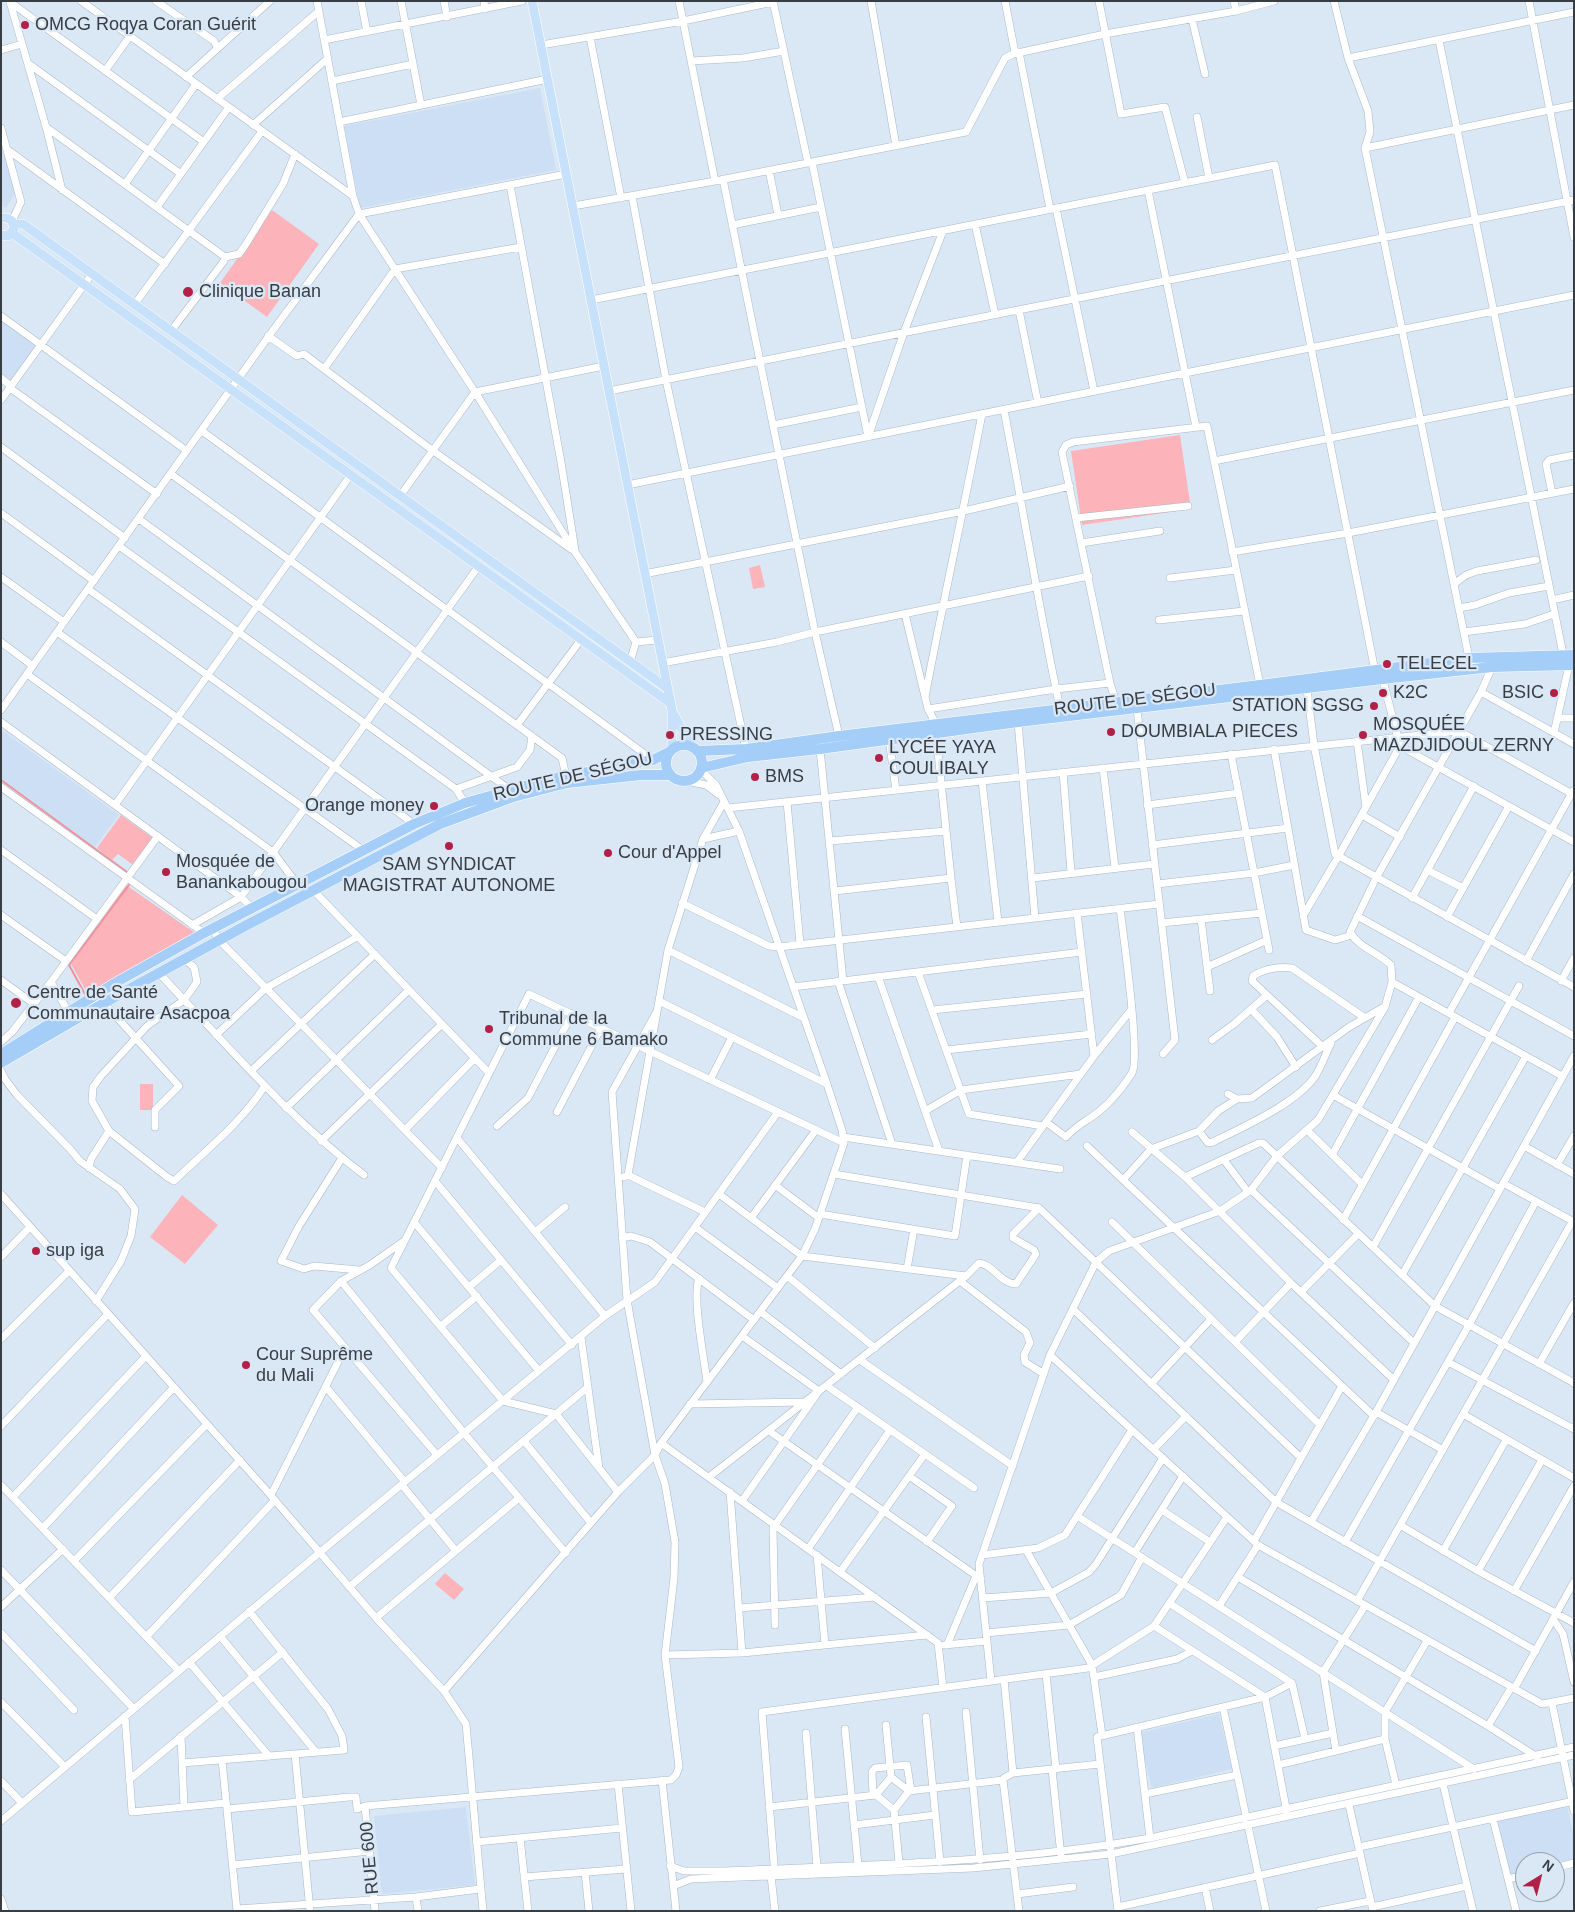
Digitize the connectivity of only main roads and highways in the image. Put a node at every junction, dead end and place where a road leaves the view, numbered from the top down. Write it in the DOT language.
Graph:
graph roads {
  1 [pos="532,1"];
  2 [pos="1,218"];
  3 [pos="13,226"];
  4 [pos="1,235"];
  5 [pos="1574,654"];
  6 [pos="1571,665"];
  7 [pos="1379,673"];
  8 [pos="667,688"];
  9 [pos="671,707"];
  10 [pos="936,729"];
  11 [pos="694,749"];
  12 [pos="670,751"];
  13 [pos="701,769"];
  14 [pos="670,775"];
  15 [pos="2,1049"];
  16 [pos="1,1063"];
  1 -- 8 [label="main road"];
  2 -- 3 [label="main road"];
  3 -- 4 [label="main road"];
  3 -- 8 [label="main road"];
  3 -- 9 [label="main road"];
  5 -- 7 [label="highway, ROUTE DE SÉGOU"];
  6 -- 7 [label="highway, ROUTE DE SÉGOU"];
  7 -- 10 [label="highway, ROUTE DE SÉGOU"];
  7 -- 10 [label="highway, ROUTE DE SÉGOU"];
  8 -- 9 [label="main road"];
  9 -- 11 [label="main road"];
  9 -- 12 [label="main road"];
  10 -- 11 [label="highway, ROUTE DE SÉGOU"];
  10 -- 13 [label="highway, ROUTE DE SÉGOU"];
  11 -- 12 [label="highway, ROUTE DE SÉGOU"];
  11 -- 13 [label="highway"];
  12 -- 14 [label="highway, ROUTE DE SÉGOU"];
  12 -- 15 [label="highway, ROUTE DE SÉGOU"];
  13 -- 14 [label="highway, ROUTE DE SÉGOU"];
  14 -- 16 [label="highway, ROUTE DE SÉGOU"];
}
